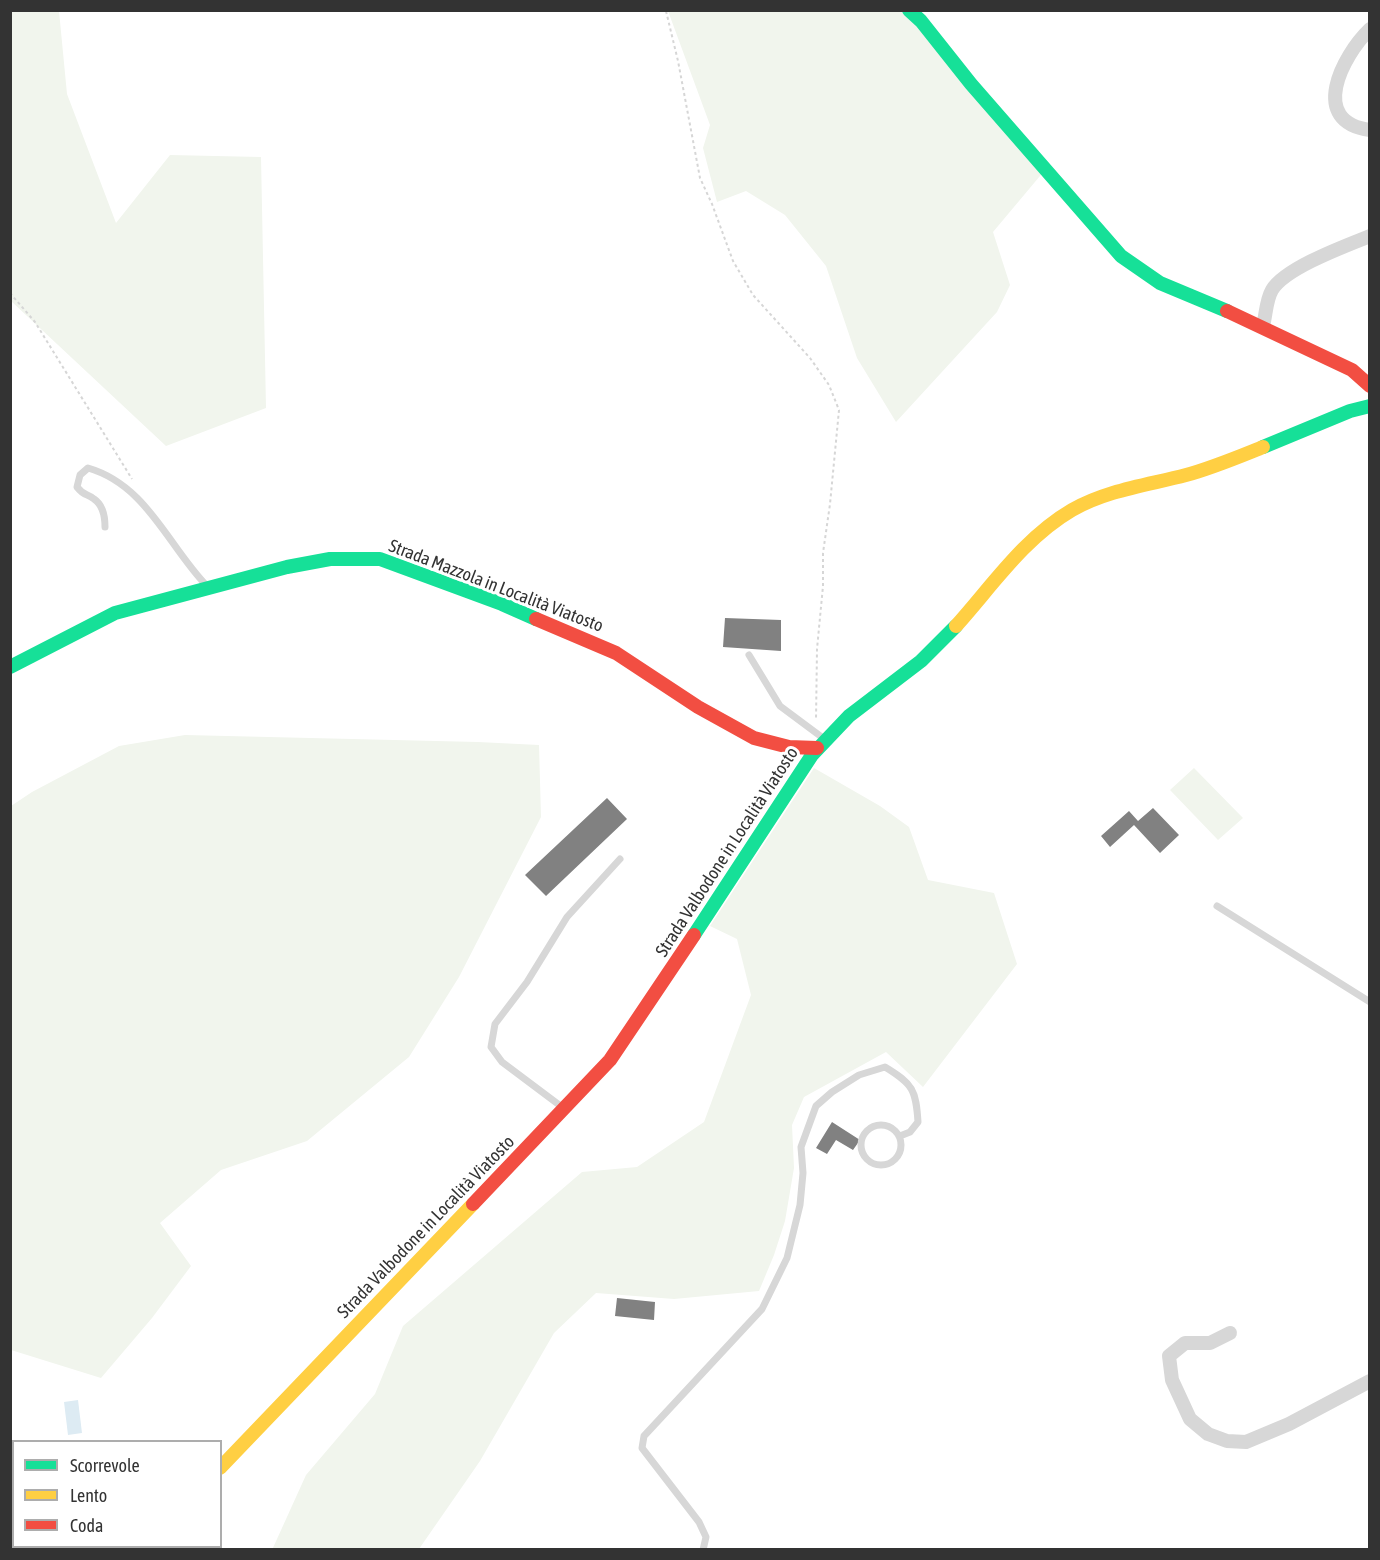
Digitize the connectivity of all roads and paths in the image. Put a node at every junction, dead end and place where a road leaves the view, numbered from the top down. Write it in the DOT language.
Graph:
graph roads {
  1 [pos="909,10"];
  2 [pos="666,11"];
  3 [pos="1370,29"];
  4 [pos="1370,130"];
  5 [pos="1370,236"];
  6 [pos="10,293"];
  7 [pos="1263,326"];
  8 [pos="1370,386"];
  9 [pos="1370,405"];
  10 [pos="135,484"];
  11 [pos="105,527"];
  12 [pos="209,588"];
  13 [pos="749,655"];
  14 [pos="10,668"];
  15 [pos="820,740"];
  16 [pos="620,859"];
  17 [pos="1216,906"];
  18 [pos="1370,1002"];
  19 [pos="564,1109"];
  20 [pos="900,1136"];
  21 [pos="1230,1333"];
  22 [pos="1370,1381"];
  23 [pos="222,1466"];
  24 [pos="703,1550"];
  1 -- 7 [label="street"];
  2 -- 15 [label="path"];
  3 -- 4 [label="street"];
  5 -- 7 [label="street"];
  6 -- 10 [label="path"];
  7 -- 8 [label="street"];
  9 -- 15 [label="street, Strada Valbodone in Località Viatosto"];
  11 -- 12 [label="lane"];
  12 -- 14 [label="street, Strada Mazzola in Località Viatosto"];
  12 -- 15 [label="street, Strada Mazzola in Località Viatosto"];
  13 -- 15 [label="lane"];
  15 -- 19 [label="street, Strada Valbodone in Località Viatosto"];
  16 -- 19 [label="lane"];
  17 -- 18 [label="lane"];
  19 -- 23 [label="street, Strada Valbodone in Località Viatosto"];
  20 -- 20 [label="lane"];
  20 -- 24 [label="lane"];
  21 -- 22 [label="street"];
}
